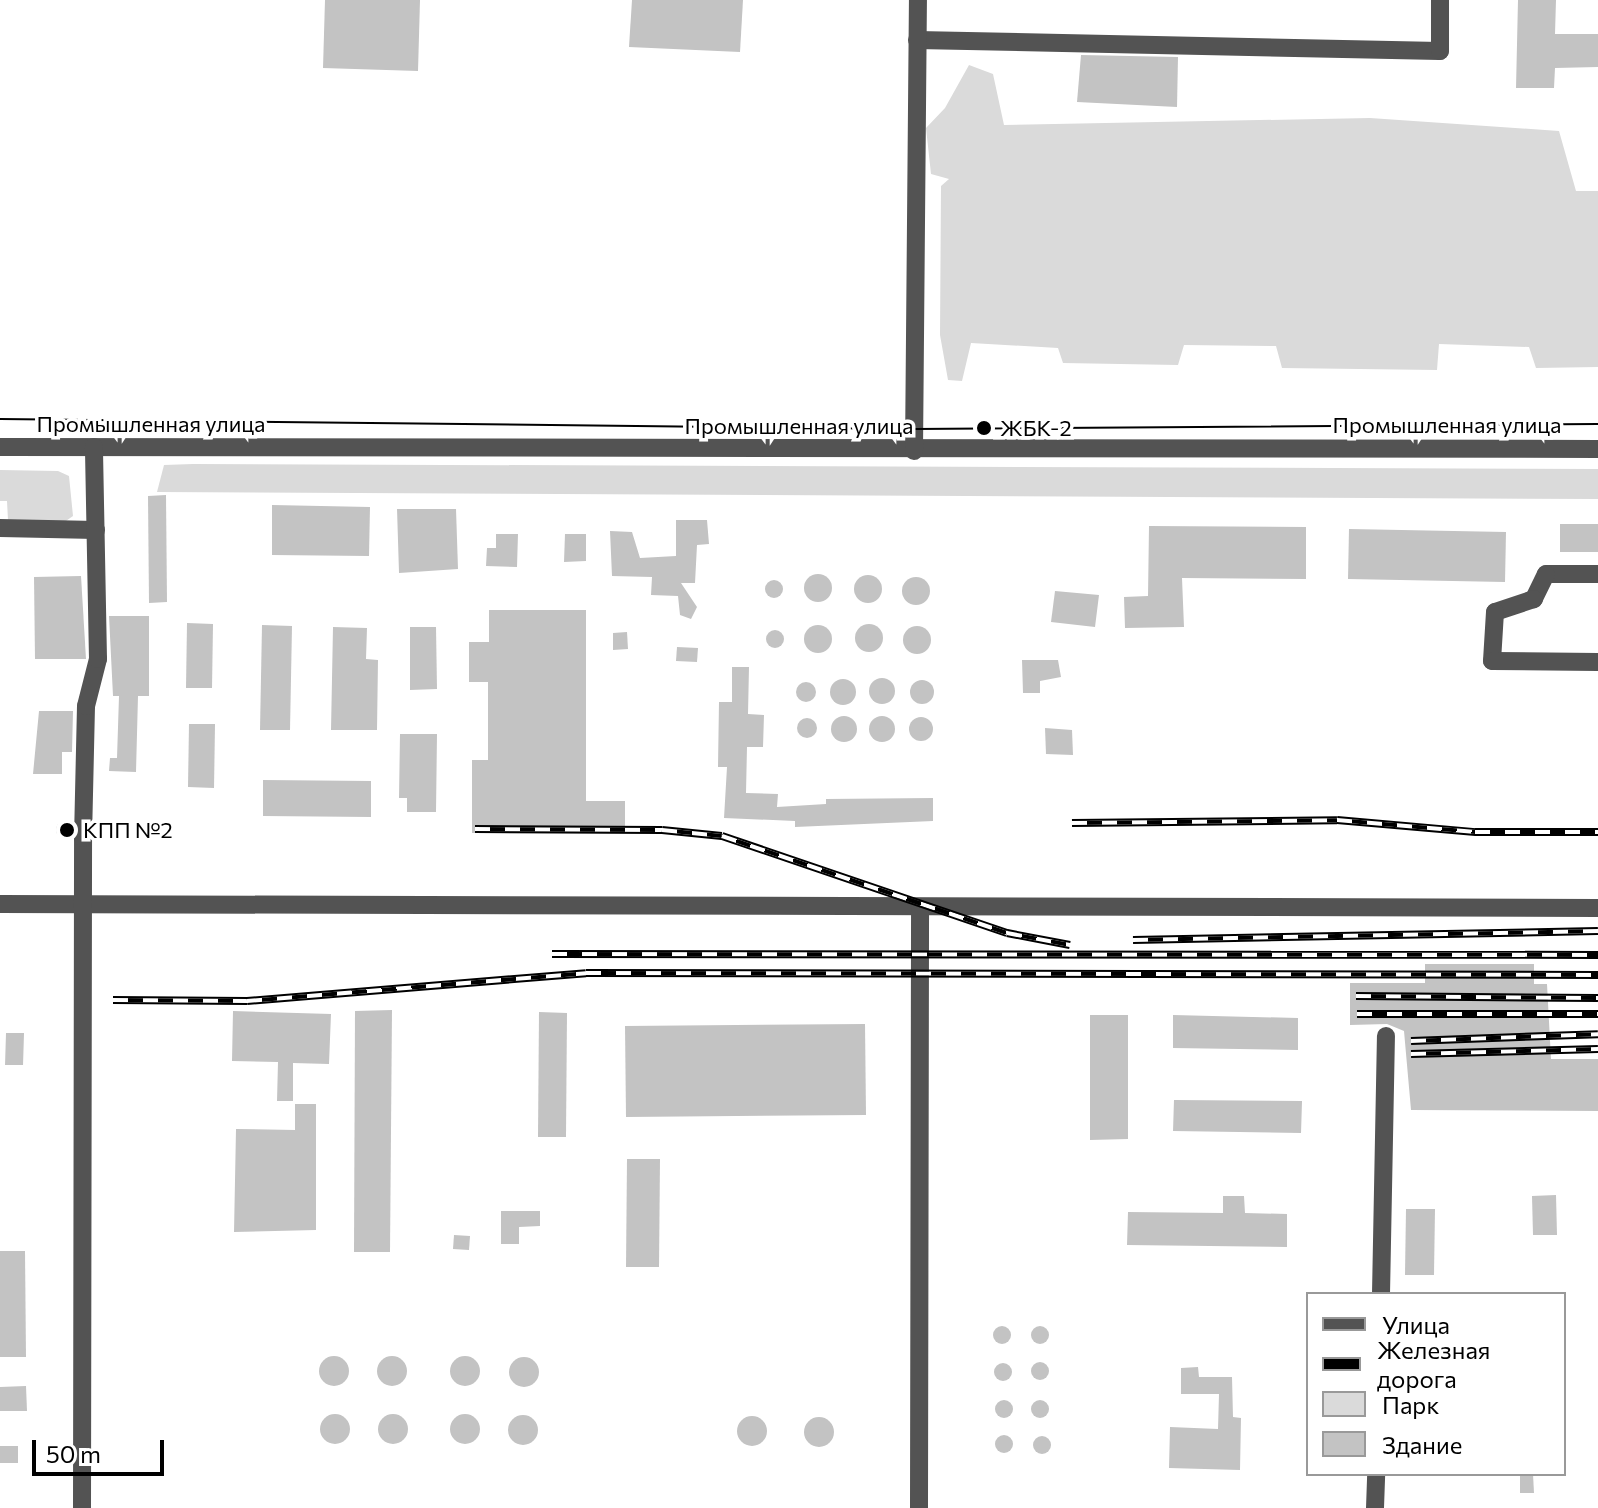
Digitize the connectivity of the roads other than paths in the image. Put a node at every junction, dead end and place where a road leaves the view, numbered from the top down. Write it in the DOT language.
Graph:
graph roads {
  1 [pos="918,0"];
  2 [pos="1440,0"];
  3 [pos="917,40"];
  4 [pos="0,447"];
  5 [pos="94,447"];
  6 [pos="1598,449"];
  7 [pos="914,451"];
  8 [pos="0,528"];
  9 [pos="96,530"];
  10 [pos="1598,574"];
  11 [pos="1598,662"];
  12 [pos="0,904"];
  13 [pos="83,904"];
  14 [pos="920,908"];
  15 [pos="1598,908"];
  16 [pos="1386,1036"];
  17 [pos="1381,1292"];
  18 [pos="1376,1476"];
  19 [pos="82,1508"];
  20 [pos="919,1508"];
  21 [pos="1375,1508"];
  1 -- 3 [label="street"];
  2 -- 3 [label="street"];
  3 -- 7 [label="street"];
  4 -- 5 [label="street, Промышленная улица"];
  5 -- 7 [label="street, Промышленная улица"];
  5 -- 9 [label="street"];
  6 -- 7 [label="street, Промышленная улица"];
  8 -- 9 [label="street"];
  9 -- 13 [label="street"];
  10 -- 11 [label="street"];
  12 -- 13 [label="street"];
  13 -- 14 [label="street"];
  13 -- 19 [label="street"];
  14 -- 15 [label="street"];
  14 -- 20 [label="street"];
  16 -- 17 [label="street"];
  18 -- 21 [label="street"];
}
